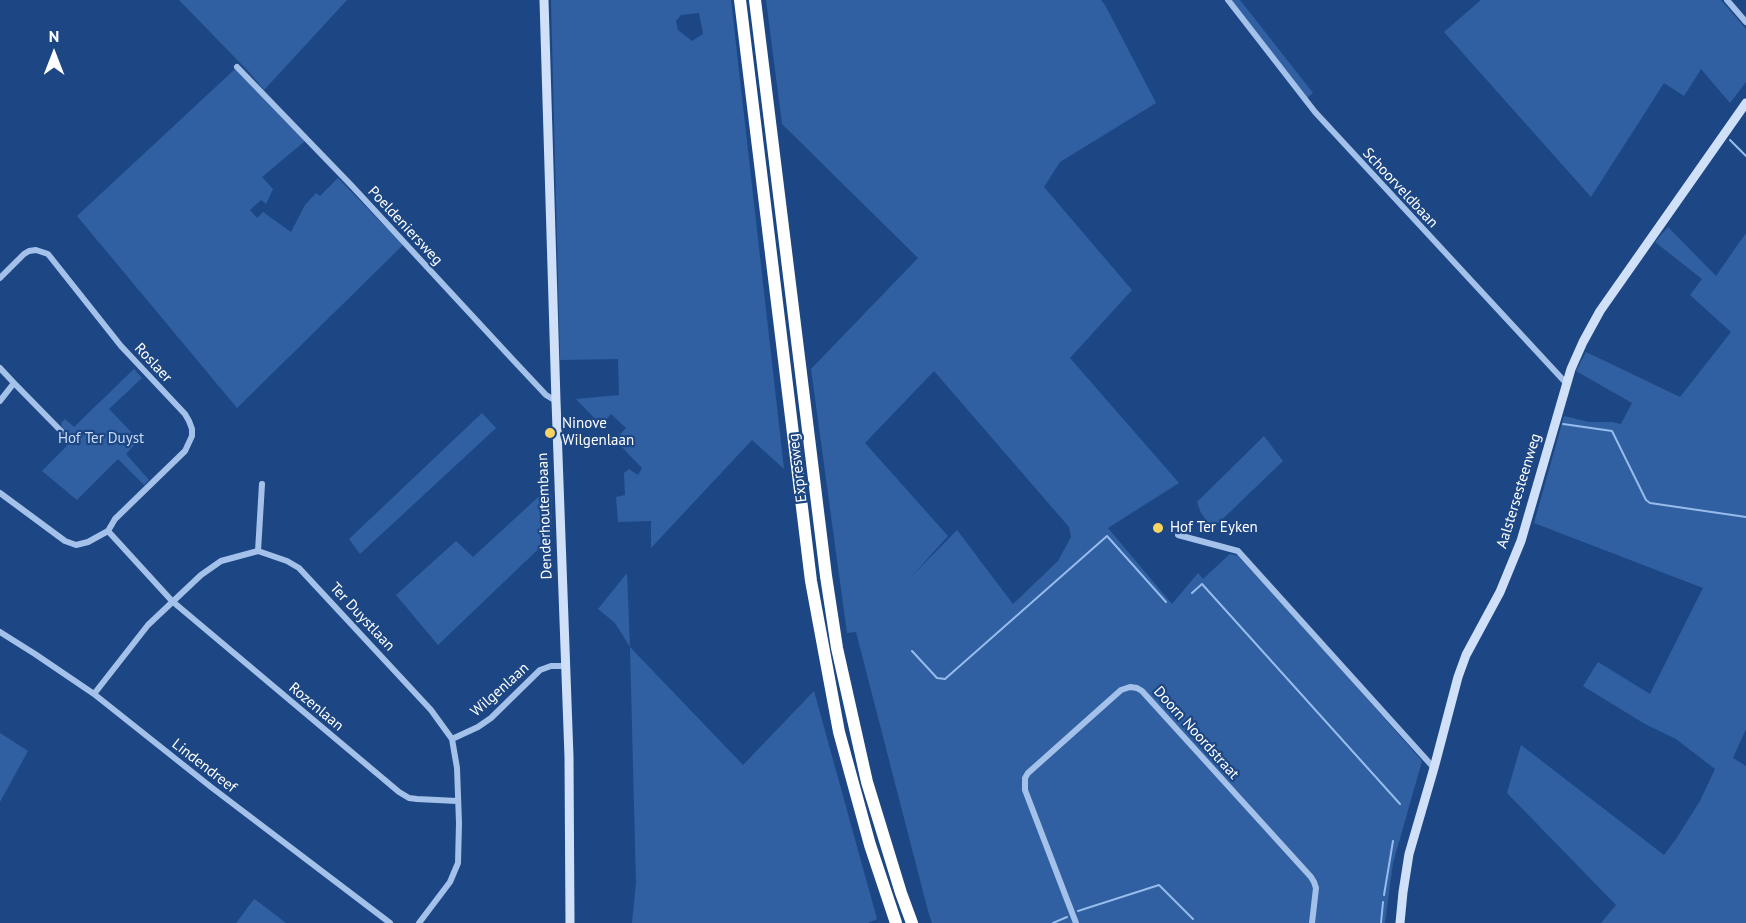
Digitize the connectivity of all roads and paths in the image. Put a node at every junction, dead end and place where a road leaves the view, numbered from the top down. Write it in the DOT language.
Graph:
graph roads {
  1 [pos="544,0"];
  2 [pos="740,0"];
  3 [pos="755,0"];
  4 [pos="1228,0"];
  5 [pos="1727,0"];
  6 [pos="1746,22"];
  7 [pos="237,67"];
  8 [pos="1746,102"];
  9 [pos="0,279"];
  10 [pos="0,368"];
  11 [pos="14,383"];
  12 [pos="1566,383"];
  13 [pos="0,401"];
  14 [pos="556,401"];
  15 [pos="63,433"];
  16 [pos="262,484"];
  17 [pos="0,493"];
  18 [pos="108,531"];
  19 [pos="1179,535"];
  20 [pos="258,551"];
  21 [pos="172,601"];
  22 [pos="0,632"];
  23 [pos="566,666"];
  24 [pos="94,694"];
  25 [pos="452,739"];
  26 [pos="1434,768"];
  27 [pos="457,801"];
  28 [pos="390,923"];
  29 [pos="419,923"];
  30 [pos="570,923"];
  31 [pos="896,923"];
  32 [pos="912,923"];
  33 [pos="1076,923"];
  34 [pos="1312,923"];
  35 [pos="1400,923"];
  1 -- 14 [label="street, Denderhoutembaan"];
  2 -- 31 [label="highway, Expresweg"];
  3 -- 32 [label="highway, Expresweg"];
  4 -- 12 [label="street, Schoorveldbaan"];
  5 -- 6 [label="street"];
  7 -- 14 [label="street, Poeldeniersweg"];
  8 -- 12 [label="street, Aalstersesteenweg"];
  9 -- 18 [label="street, Roslaer"];
  10 -- 11 [label="street"];
  11 -- 13 [label="street"];
  11 -- 15 [label="street"];
  12 -- 26 [label="street, Aalstersesteenweg"];
  14 -- 23 [label="street, Denderhoutembaan"];
  16 -- 20 [label="street"];
  17 -- 18 [label="street, Roslaer"];
  18 -- 21 [label="street"];
  19 -- 26 [label="street"];
  20 -- 21 [label="street"];
  20 -- 25 [label="street, Ter Duystlaan"];
  21 -- 24 [label="street"];
  21 -- 27 [label="street, Rozenlaan"];
  22 -- 24 [label="street, Lindendreef"];
  23 -- 25 [label="street, Wilgenlaan"];
  23 -- 30 [label="street, Denderhoutembaan"];
  24 -- 28 [label="street, Lindendreef"];
  25 -- 27 [label="street, Ter Duystlaan"];
  26 -- 35 [label="street, Aalstersesteenweg"];
  27 -- 29 [label="street, Ter Duystlaan"];
  33 -- 34 [label="street, Doorn Noordstraat"];
}
